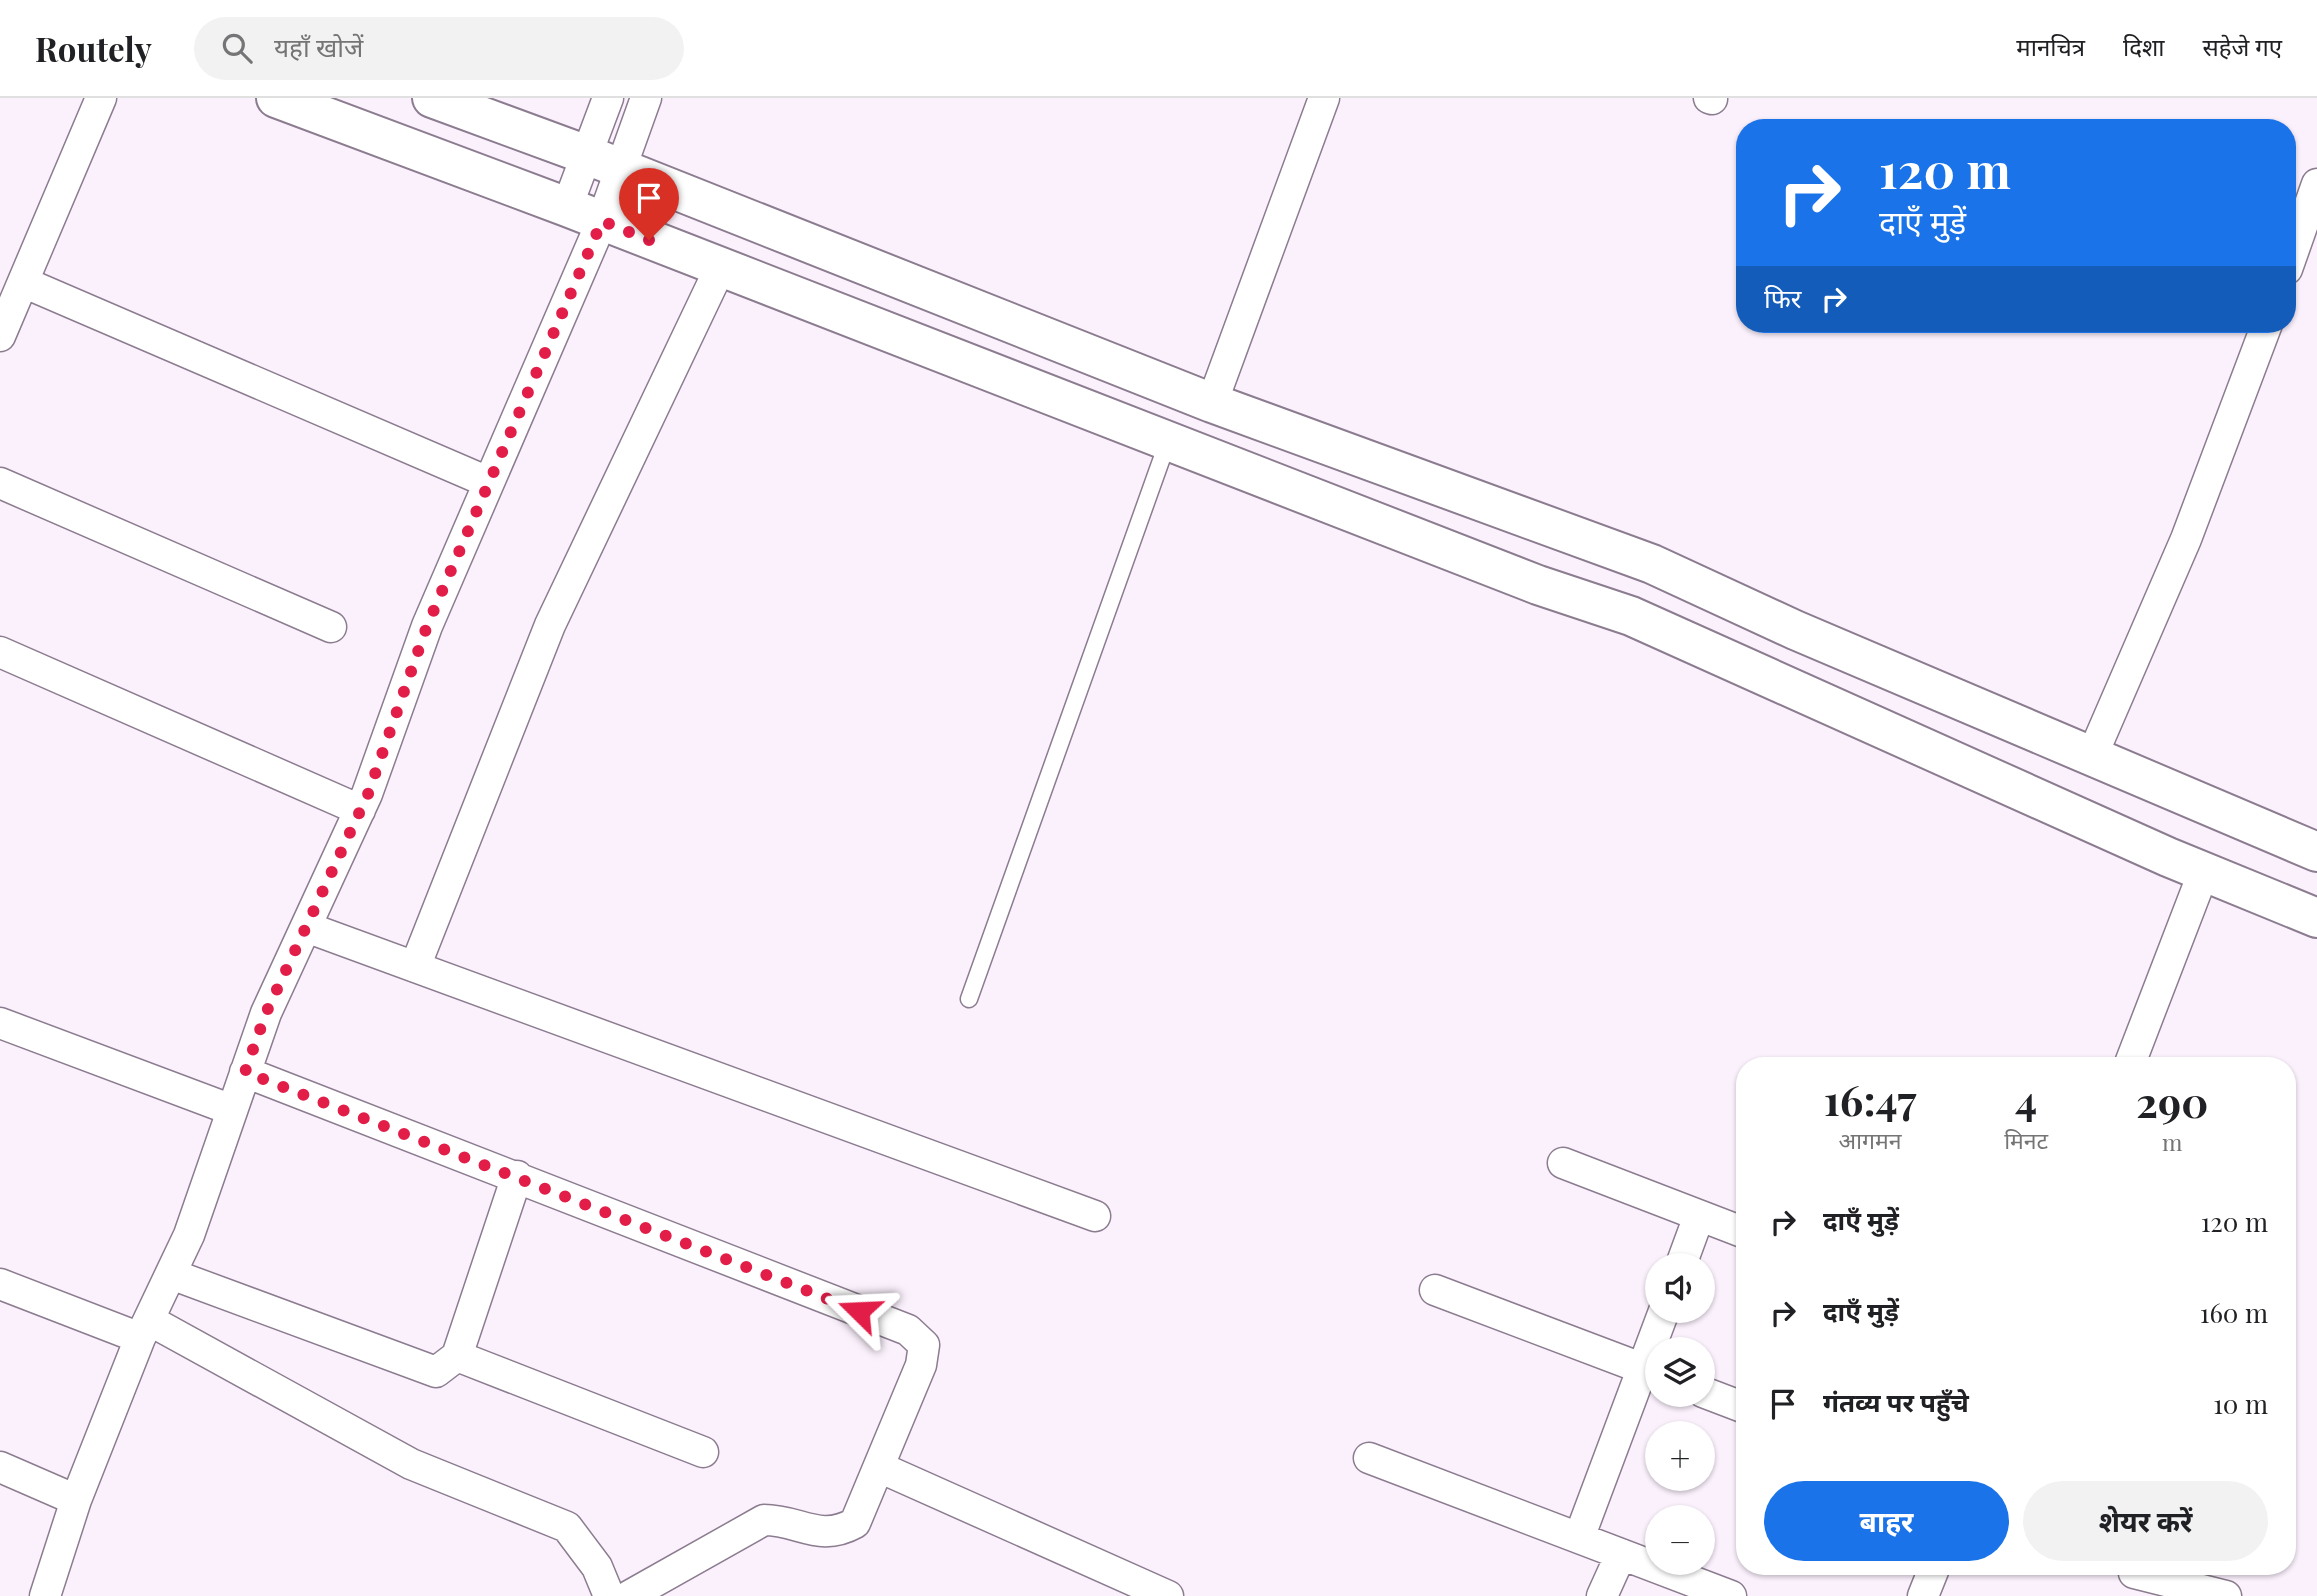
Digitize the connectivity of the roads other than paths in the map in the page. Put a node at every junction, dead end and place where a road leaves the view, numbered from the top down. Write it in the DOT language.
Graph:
graph roads {
  1 [pos="101,98"];
  2 [pos="276,98"];
  3 [pos="432,98"];
  4 [pos="608,98"];
  5 [pos="646,98"];
  6 [pos="1324,98"];
  7 [pos="603,162"];
  8 [pos="2317,184"];
  9 [pos="584,214"];
  10 [pos="2296,244"];
  11 [pos="720,268"];
  12 [pos="23,282"];
  13 [pos="2264,333"];
  14 [pos="0,337"];
  15 [pos="1212,403"];
  16 [pos="1168,441"];
  17 [pos="488,482"];
  18 [pos="0,483"];
  19 [pos="1653,565"];
  20 [pos="1631,616"];
  21 [pos="331,627"];
  22 [pos="0,652"];
  23 [pos="2092,756"];
  24 [pos="360,810"];
  25 [pos="2317,852"];
  26 [pos="2204,872"];
  27 [pos="2317,918"];
  28 [pos="306,927"];
  29 [pos="415,967"];
  30 [pos="969,999"];
  31 [pos="0,1023"];
  32 [pos="2132,1057"];
  33 [pos="245,1072"];
  34 [pos="232,1110"];
  35 [pos="1563,1163"];
  36 [pos="517,1176"];
  37 [pos="1095,1216"];
  38 [pos="1699,1216"];
  39 [pos="1736,1230"];
  40 [pos="1685,1253"];
  41 [pos="171,1274"];
  42 [pos="0,1284"];
  43 [pos="1435,1290"];
  44 [pos="145,1329"];
  45 [pos="457,1356"];
  46 [pos="1645,1369"];
  47 [pos="1645,1383"];
  48 [pos="1715,1397"];
  49 [pos="1736,1405"];
  50 [pos="703,1452"];
  51 [pos="1369,1458"];
  52 [pos="0,1467"];
  53 [pos="880,1467"];
  54 [pos="76,1500"];
  55 [pos="1579,1538"];
  56 [pos="1621,1554"];
  57 [pos="1931,1575"];
  58 [pos="2142,1575"];
  59 [pos="45,1596"];
  60 [pos="608,1596"];
  61 [pos="629,1596"];
  62 [pos="1168,1596"];
  63 [pos="1602,1596"];
  64 [pos="1731,1596"];
  65 [pos="1923,1596"];
  66 [pos="2226,1596"];
  1 -- 12 [label="street"];
  2 -- 9 [label="main road"];
  3 -- 7 [label="main road"];
  4 -- 7 [label="street"];
  5 -- 7 [label="street"];
  6 -- 15 [label="street"];
  7 -- 9 [label="street"];
  7 -- 15 [label="main road"];
  8 -- 10 [label="street"];
  9 -- 11 [label="main road"];
  9 -- 17 [label="street"];
  11 -- 16 [label="main road"];
  11 -- 29 [label="street"];
  12 -- 14 [label="street"];
  12 -- 17 [label="street"];
  13 -- 23 [label="street"];
  15 -- 19 [label="main road"];
  16 -- 20 [label="main road"];
  16 -- 30 [label="lane"];
  17 -- 24 [label="street"];
  18 -- 21 [label="street"];
  19 -- 20 [label="main road"];
  19 -- 23 [label="main road"];
  20 -- 26 [label="main road"];
  22 -- 24 [label="street"];
  23 -- 25 [label="main road"];
  24 -- 28 [label="street"];
  26 -- 27 [label="main road"];
  26 -- 32 [label="street"];
  28 -- 29 [label="street"];
  28 -- 33 [label="street"];
  29 -- 37 [label="street"];
  31 -- 34 [label="street"];
  33 -- 34 [label="street"];
  33 -- 36 [label="street"];
  34 -- 41 [label="street"];
  35 -- 38 [label="street"];
  36 -- 45 [label="street"];
  36 -- 53 [label="street"];
  38 -- 39 [label="street"];
  38 -- 40 [label="street"];
  41 -- 44 [label="street"];
  41 -- 45 [label="street"];
  42 -- 44 [label="street"];
  43 -- 46 [label="street"];
  44 -- 54 [label="street"];
  44 -- 60 [label="street"];
  45 -- 50 [label="street"];
  47 -- 55 [label="street"];
  48 -- 49 [label="street"];
  51 -- 55 [label="street"];
  52 -- 54 [label="street"];
  53 -- 61 [label="street"];
  53 -- 62 [label="street"];
  54 -- 59 [label="street"];
  55 -- 56 [label="street"];
  56 -- 63 [label="street"];
  56 -- 64 [label="street"];
  57 -- 65 [label="street"];
  58 -- 66 [label="street"];
}
